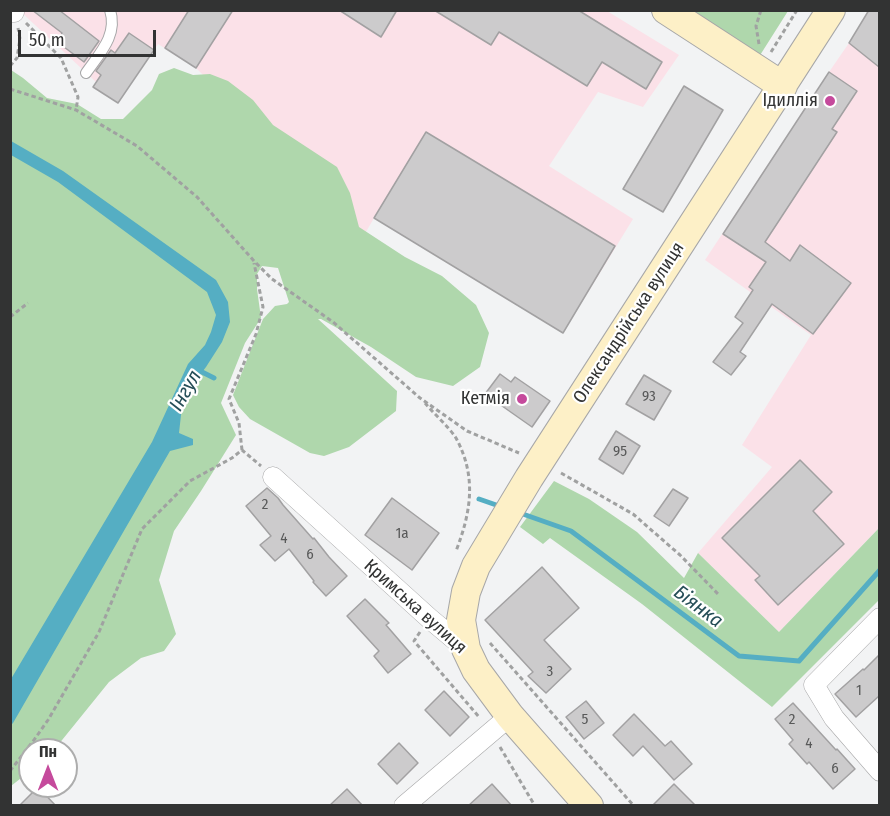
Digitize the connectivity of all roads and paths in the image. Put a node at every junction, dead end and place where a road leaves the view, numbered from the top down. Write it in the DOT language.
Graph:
graph roads {
  1 [pos="110,10"];
  2 [pos="666,10"];
  3 [pos="797,10"];
  4 [pos="831,10"];
  5 [pos="13,11"];
  6 [pos="10,66"];
  7 [pos="86,73"];
  8 [pos="771,78"];
  9 [pos="10,89"];
  10 [pos="76,110"];
  11 [pos="254,261"];
  12 [pos="28,303"];
  13 [pos="10,317"];
  14 [pos="420,398"];
  15 [pos="242,450"];
  16 [pos="534,470"];
  17 [pos="273,478"];
  18 [pos="453,559"];
  19 [pos="719,595"];
  20 [pos="879,618"];
  21 [pos="478,646"];
  22 [pos="510,716"];
  23 [pos="10,771"];
  24 [pos="879,771"];
  25 [pos="404,806"];
  26 [pos="589,806"];
  27 [pos="634,806"];
  1 -- 7 [label="lane"];
  2 -- 8 [label="street"];
  3 -- 8 [label="path"];
  4 -- 8 [label="street, Олександрійська вулиця"];
  5 -- 6 [label="path"];
  5 -- 10 [label="path"];
  8 -- 16 [label="street, Олександрійська вулиця"];
  9 -- 10 [label="path"];
  10 -- 11 [label="path"];
  11 -- 14 [label="path"];
  11 -- 15 [label="path"];
  12 -- 13 [label="path"];
  14 -- 16 [label="path"];
  14 -- 18 [label="path"];
  15 -- 17 [label="path"];
  15 -- 23 [label="path"];
  16 -- 19 [label="path"];
  16 -- 21 [label="street, Олександрійська вулиця"];
  17 -- 21 [label="street, Кримська вулиця"];
  20 -- 24 [label="street"];
  21 -- 22 [label="street, Кримська вулиця"];
  21 -- 27 [label="path"];
  22 -- 25 [label="street"];
  22 -- 26 [label="street, Кримська вулиця"];
}
